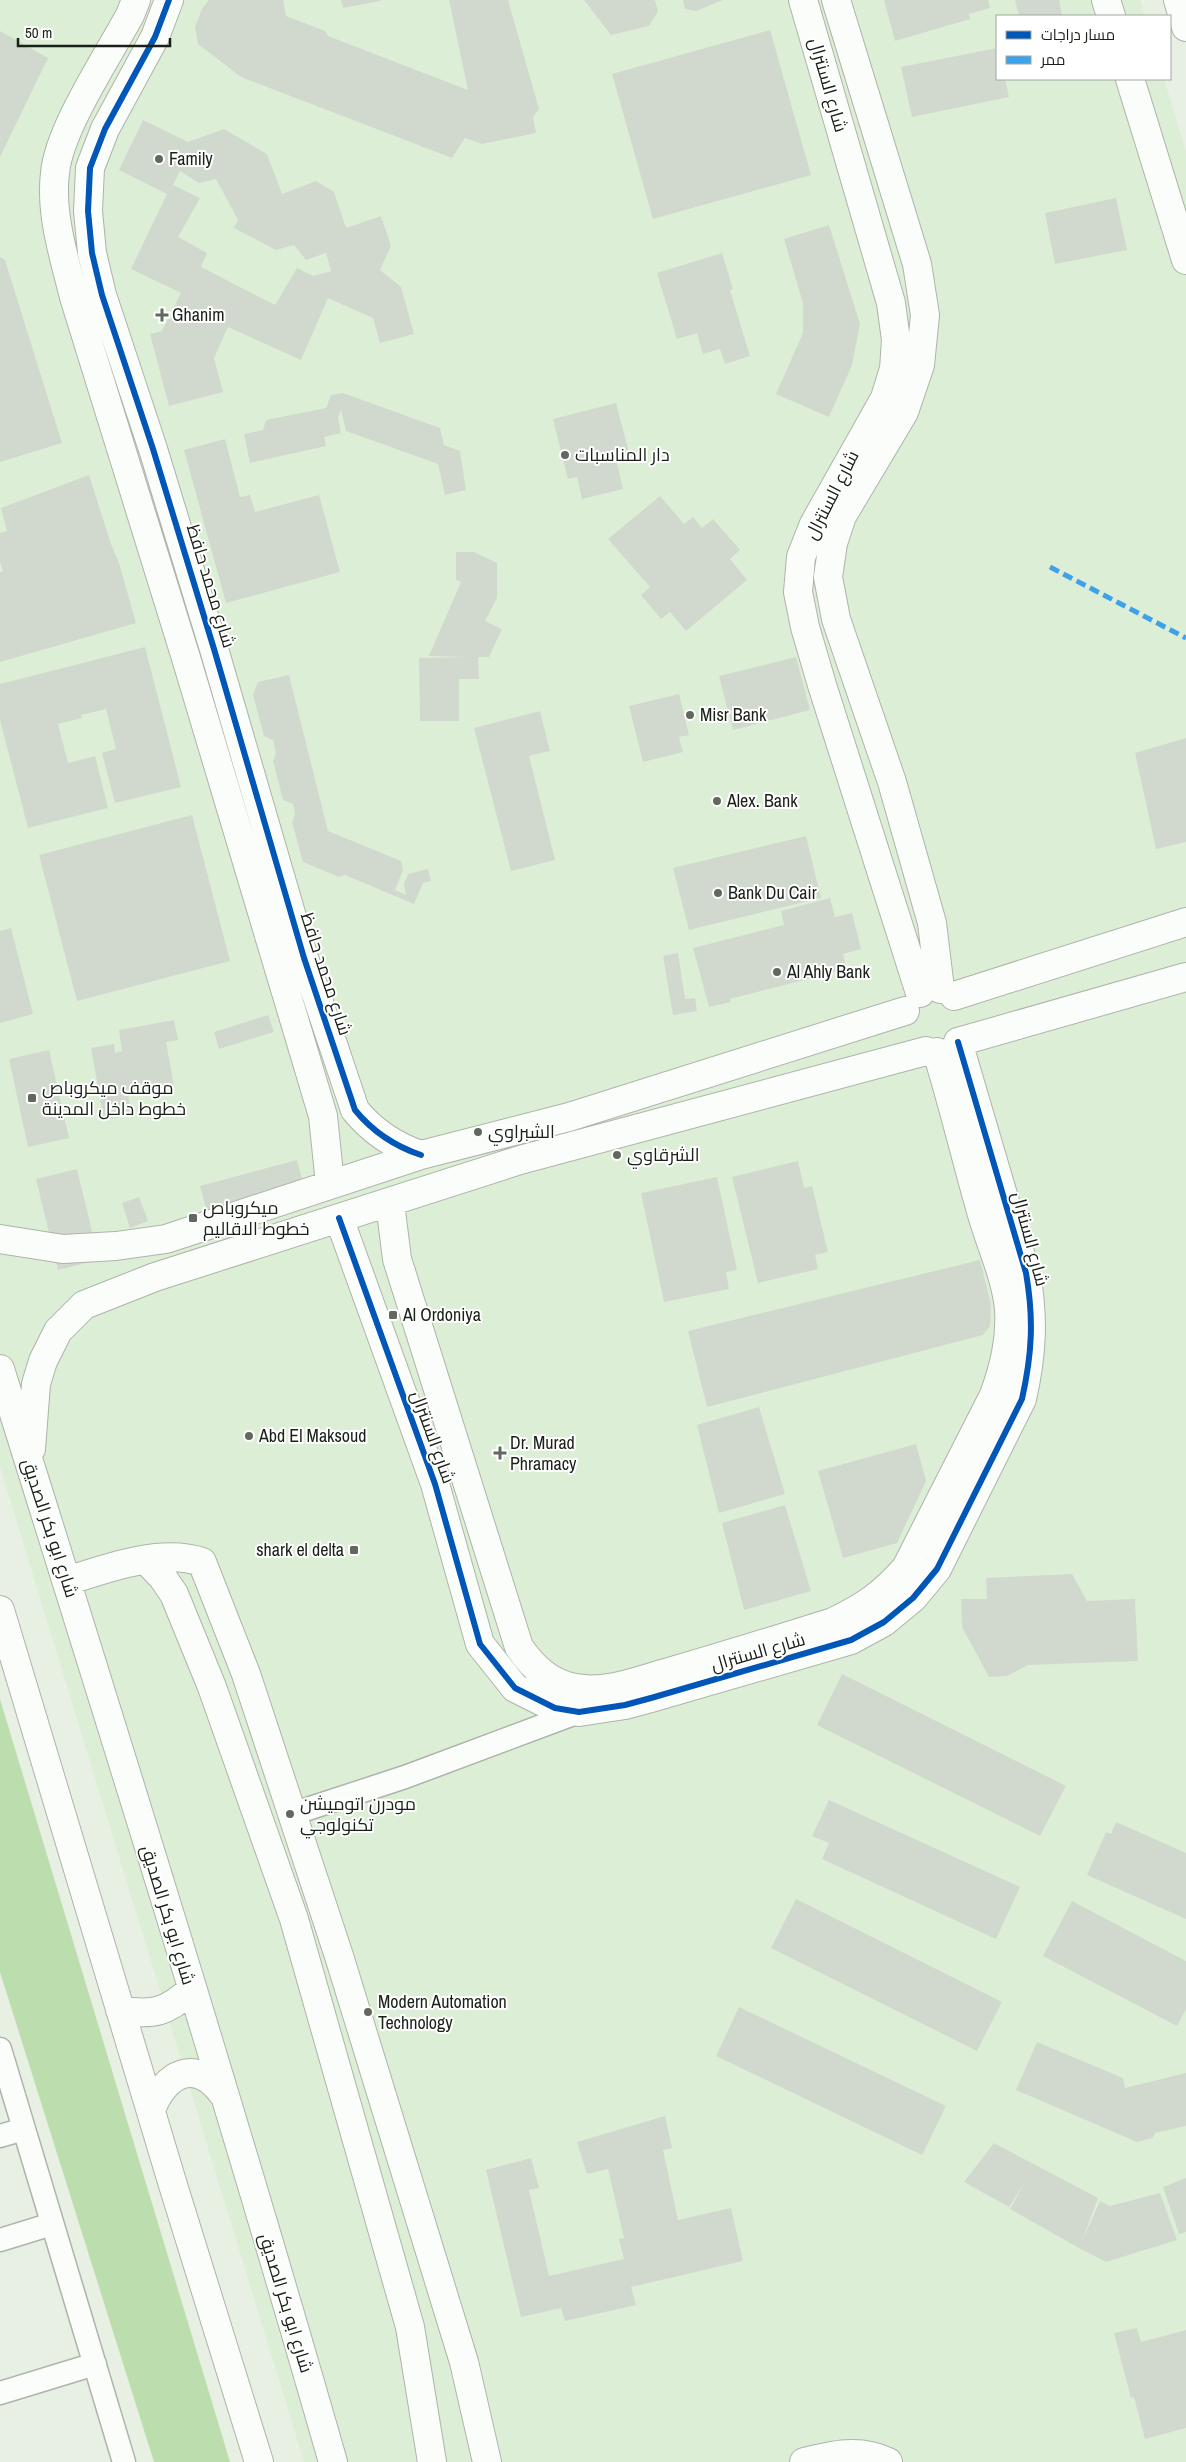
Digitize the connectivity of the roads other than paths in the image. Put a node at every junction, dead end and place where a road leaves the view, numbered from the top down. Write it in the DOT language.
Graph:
graph roads {
  1 [pos="136,0"];
  2 [pos="169,0"];
  3 [pos="803,0"];
  4 [pos="836,0"];
  5 [pos="1106,0"];
  6 [pos="1178,0"];
  7 [pos="1111,15"];
  8 [pos="1186,28"];
  9 [pos="850,46"];
  10 [pos="819,55"];
  11 [pos="1130,80"];
  12 [pos="881,146"];
  13 [pos="848,152"];
  14 [pos="1186,260"];
  15 [pos="214,649"];
  16 [pos="186,658"];
  17 [pos="856,673"];
  18 [pos="822,685"];
  19 [pos="926,907"];
  20 [pos="898,922"];
  21 [pos="1186,922"];
  22 [pos="1186,977"];
  23 [pos="930,997"];
  24 [pos="945,1047"];
  25 [pos="569,1117"];
  26 [pos="973,1134"];
  27 [pos="578,1145"];
  28 [pos="421,1155"];
  29 [pos="330,1184"];
  30 [pos="390,1203"];
  31 [pos="247,1213"];
  32 [pos="339,1218"];
  33 [pos="0,1239"];
  34 [pos="257,1244"];
  35 [pos="0,1369"];
  36 [pos="30,1466"];
  37 [pos="490,1556"];
  38 [pos="147,1561"];
  39 [pos="458,1566"];
  40 [pos="67,1581"];
  41 [pos="0,1610"];
  42 [pos="579,1712"];
  43 [pos="292,1814"];
  44 [pos="323,1909"];
  45 [pos="294,1919"];
  46 [pos="191,1990"];
  47 [pos="120,2010"];
  48 [pos="0,2049"];
  49 [pos="223,2094"];
  50 [pos="151,2110"];
  51 [pos="24,2129"];
  52 [pos="0,2136"];
  53 [pos="52,2224"];
  54 [pos="0,2240"];
  55 [pos="95,2364"];
  56 [pos="0,2393"];
  57 [pos="124,2462"];
  58 [pos="260,2462"];
  59 [pos="333,2462"];
  60 [pos="432,2462"];
  61 [pos="487,2462"];
  62 [pos="804,2462"];
  63 [pos="888,2462"];
  1 -- 16 [label="street"];
  2 -- 15 [label="street, شارع محمد حافظ"];
  3 -- 10 [label="street, شارع السنترال"];
  4 -- 9 [label="street, شارع السنترال"];
  5 -- 7 [label="street"];
  6 -- 8 [label="street"];
  9 -- 10 [label="street"];
  9 -- 12 [label="street, شارع السنترال"];
  10 -- 13 [label="street, شارع السنترال"];
  11 -- 14 [label="street"];
  12 -- 13 [label="street"];
  12 -- 17 [label="street, شارع السنترال"];
  13 -- 18 [label="street, شارع السنترال"];
  15 -- 16 [label="street"];
  15 -- 28 [label="street, شارع محمد حافظ"];
  16 -- 29 [label="street"];
  17 -- 18 [label="street"];
  17 -- 19 [label="street, شارع السنترال"];
  18 -- 20 [label="street, شارع السنترال"];
  19 -- 20 [label="street"];
  19 -- 23 [label="street, شارع السنترال"];
  20 -- 23 [label="street, شارع السنترال"];
  21 -- 23 [label="street"];
  22 -- 24 [label="street"];
  23 -- 24 [label="street"];
  23 -- 24 [label="street"];
  23 -- 25 [label="street"];
  24 -- 26 [label="street, شارع السنترال"];
  24 -- 27 [label="street"];
  25 -- 27 [label="street"];
  25 -- 28 [label="street"];
  26 -- 37 [label="street, شارع السنترال"];
  26 -- 42 [label="street, شارع السنترال"];
  27 -- 30 [label="street"];
  28 -- 29 [label="street"];
  29 -- 31 [label="street"];
  30 -- 32 [label="street"];
  30 -- 37 [label="street, شارع السنترال"];
  31 -- 33 [label="street"];
  31 -- 34 [label="street"];
  32 -- 34 [label="street"];
  32 -- 39 [label="street, شارع السنترال"];
  34 -- 36 [label="street"];
  35 -- 36 [label="street, شارع ابو بكر الصديق"];
  36 -- 40 [label="street, شارع ابو بكر الصديق"];
  37 -- 39 [label="street"];
  38 -- 40 [label="street"];
  38 -- 43 [label="street"];
  38 -- 45 [label="street"];
  39 -- 42 [label="street, شارع السنترال"];
  40 -- 46 [label="street, شارع ابو بكر الصديق"];
  41 -- 47 [label="street"];
  42 -- 43 [label="street"];
  43 -- 44 [label="street"];
  44 -- 45 [label="street"];
  44 -- 61 [label="street"];
  45 -- 60 [label="street"];
  46 -- 47 [label="street"];
  46 -- 49 [label="street, شارع ابو بكر الصديق"];
  47 -- 50 [label="street"];
  48 -- 51 [label="street"];
  49 -- 50 [label="street"];
  49 -- 59 [label="street, شارع ابو بكر الصديق"];
  50 -- 58 [label="street"];
  51 -- 52 [label="street"];
  51 -- 53 [label="street"];
  53 -- 54 [label="street"];
  53 -- 55 [label="street"];
  55 -- 56 [label="street"];
  55 -- 57 [label="street"];
  62 -- 63 [label="street"];
}
